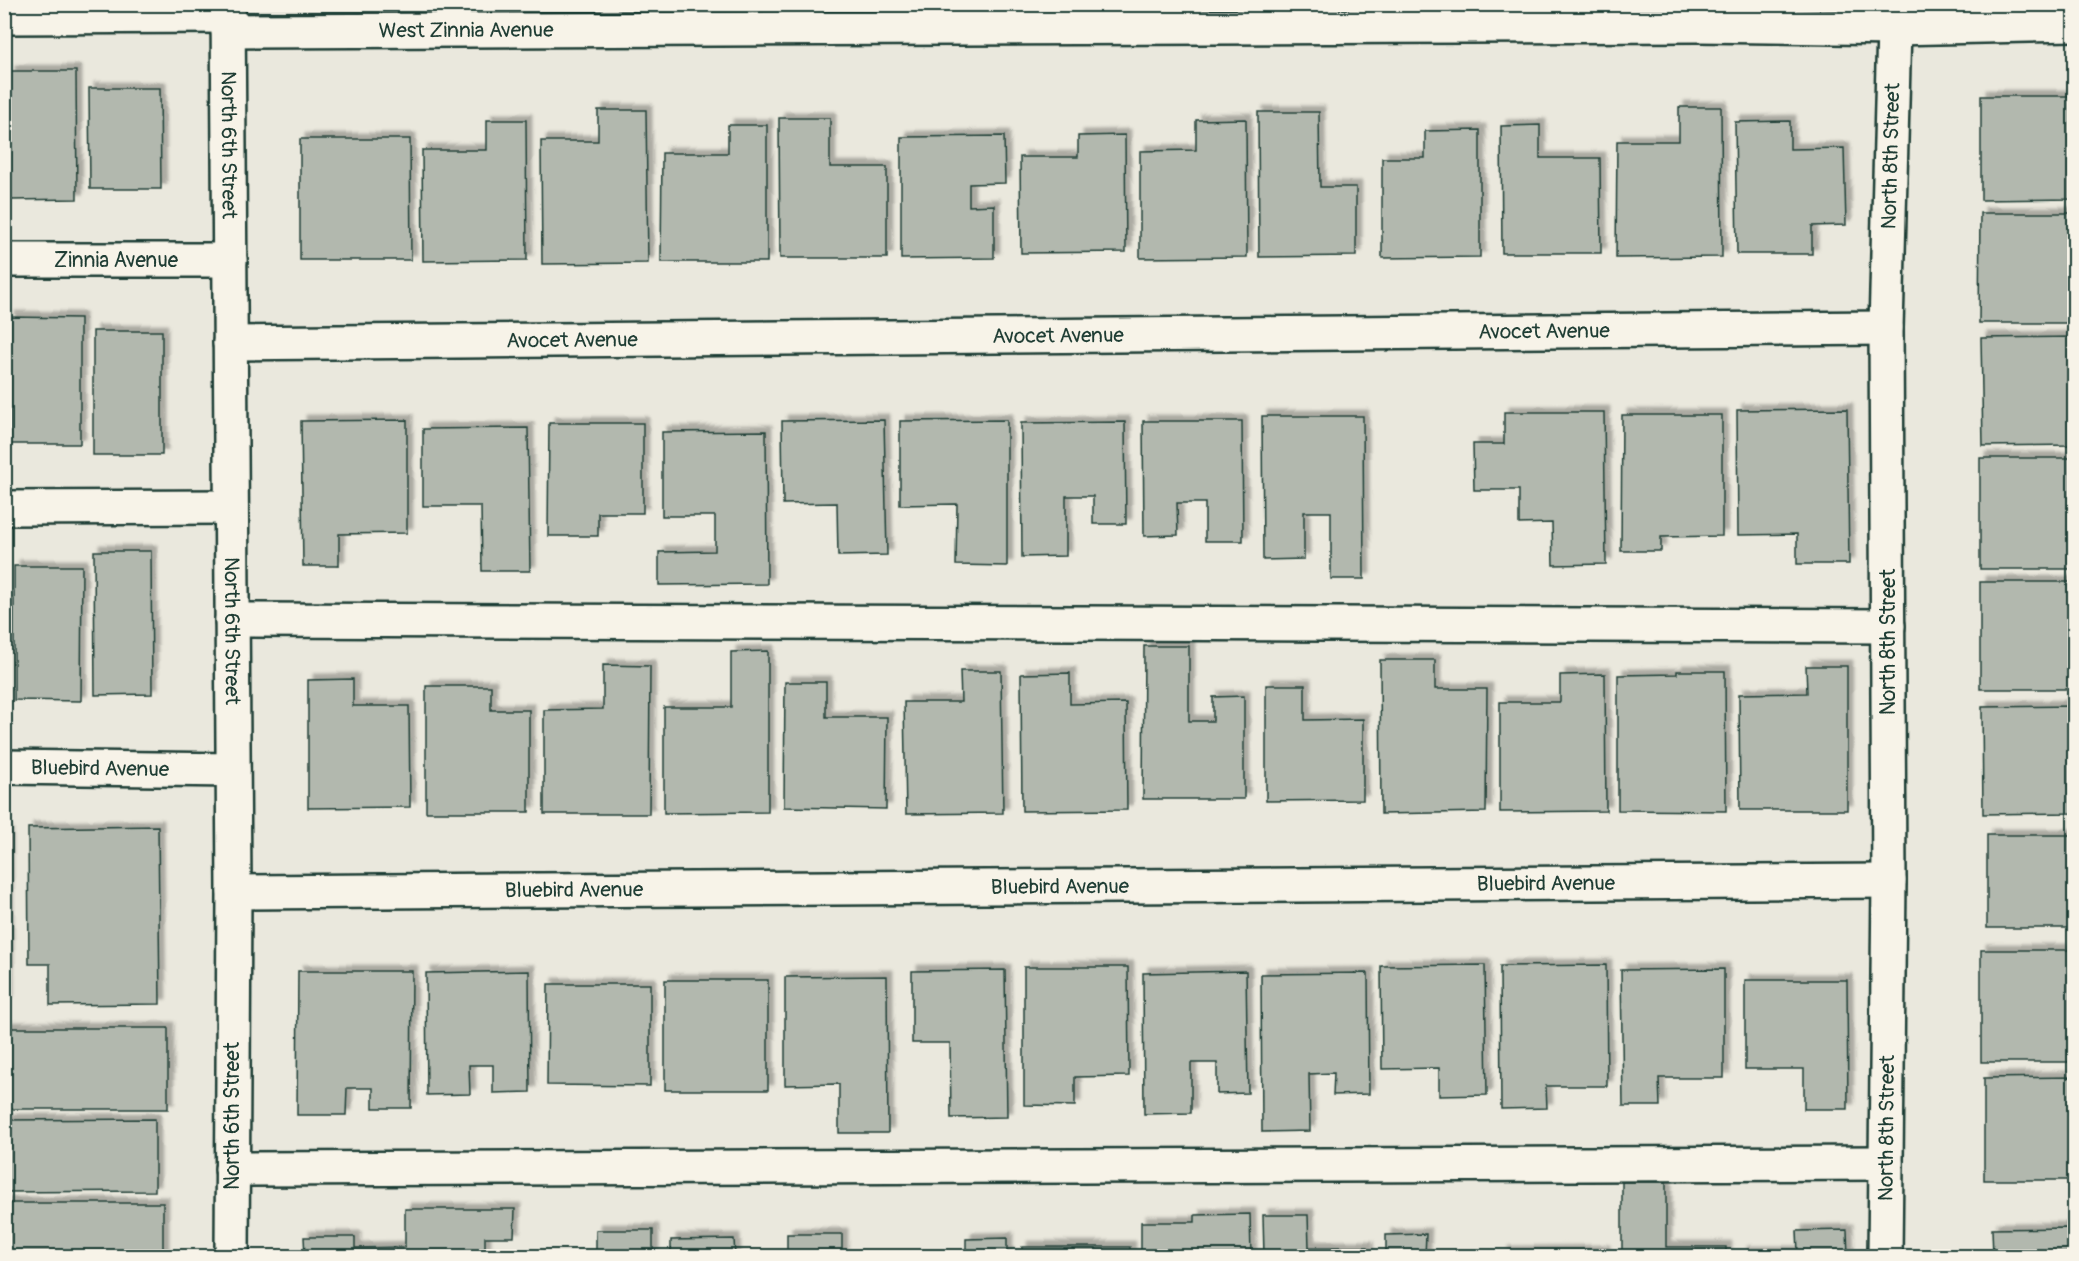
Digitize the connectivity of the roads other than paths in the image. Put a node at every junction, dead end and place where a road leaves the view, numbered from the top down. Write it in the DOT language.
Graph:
graph roads {
  1 [pos="1698,15"];
  2 [pos="1450,16"];
  3 [pos="4,17"];
  4 [pos="228,17"];
  5 [pos="2056,18"];
  6 [pos="1894,28"];
  7 [pos="4,260"];
  8 [pos="230,260"];
  9 [pos="1886,328"];
  10 [pos="230,343"];
  11 [pos="231,507"];
  12 [pos="4,508"];
  13 [pos="232,620"];
  14 [pos="1887,626"];
  15 [pos="4,767"];
  16 [pos="233,770"];
  17 [pos="1889,880"];
  18 [pos="234,892"];
  19 [pos="1886,1163"];
  20 [pos="232,1169"];
  21 [pos="232,1257"];
  22 [pos="1885,1257"];
  1 -- 2 [label="street, West Zinnia Avenue"];
  1 -- 6 [label="street, West Zinnia Avenue"];
  2 -- 4 [label="street, West Zinnia Avenue"];
  3 -- 4 [label="street, West Zinnia Avenue"];
  4 -- 8 [label="street, North 6th Street"];
  5 -- 6 [label="street, West Zinnia Avenue"];
  6 -- 9 [label="street, North 8th Street"];
  7 -- 8 [label="street, Zinnia Avenue"];
  8 -- 10 [label="street, North 6th Street"];
  9 -- 10 [label="street, Avocet Avenue"];
  9 -- 14 [label="street, North 8th Street"];
  10 -- 11 [label="street, North 6th Street"];
  11 -- 12 [label="street"];
  11 -- 13 [label="street, North 6th Street"];
  13 -- 14 [label="street"];
  13 -- 16 [label="street, North 6th Street"];
  14 -- 17 [label="street, North 8th Street"];
  15 -- 16 [label="street, Bluebird Avenue"];
  16 -- 18 [label="street, North 6th Street"];
  17 -- 18 [label="street, Bluebird Avenue"];
  17 -- 19 [label="street, North 8th Street"];
  18 -- 20 [label="street, North 6th Street"];
  19 -- 20 [label="street"];
  19 -- 22 [label="street, North 8th Street"];
  20 -- 21 [label="street, North 6th Street"];
}
